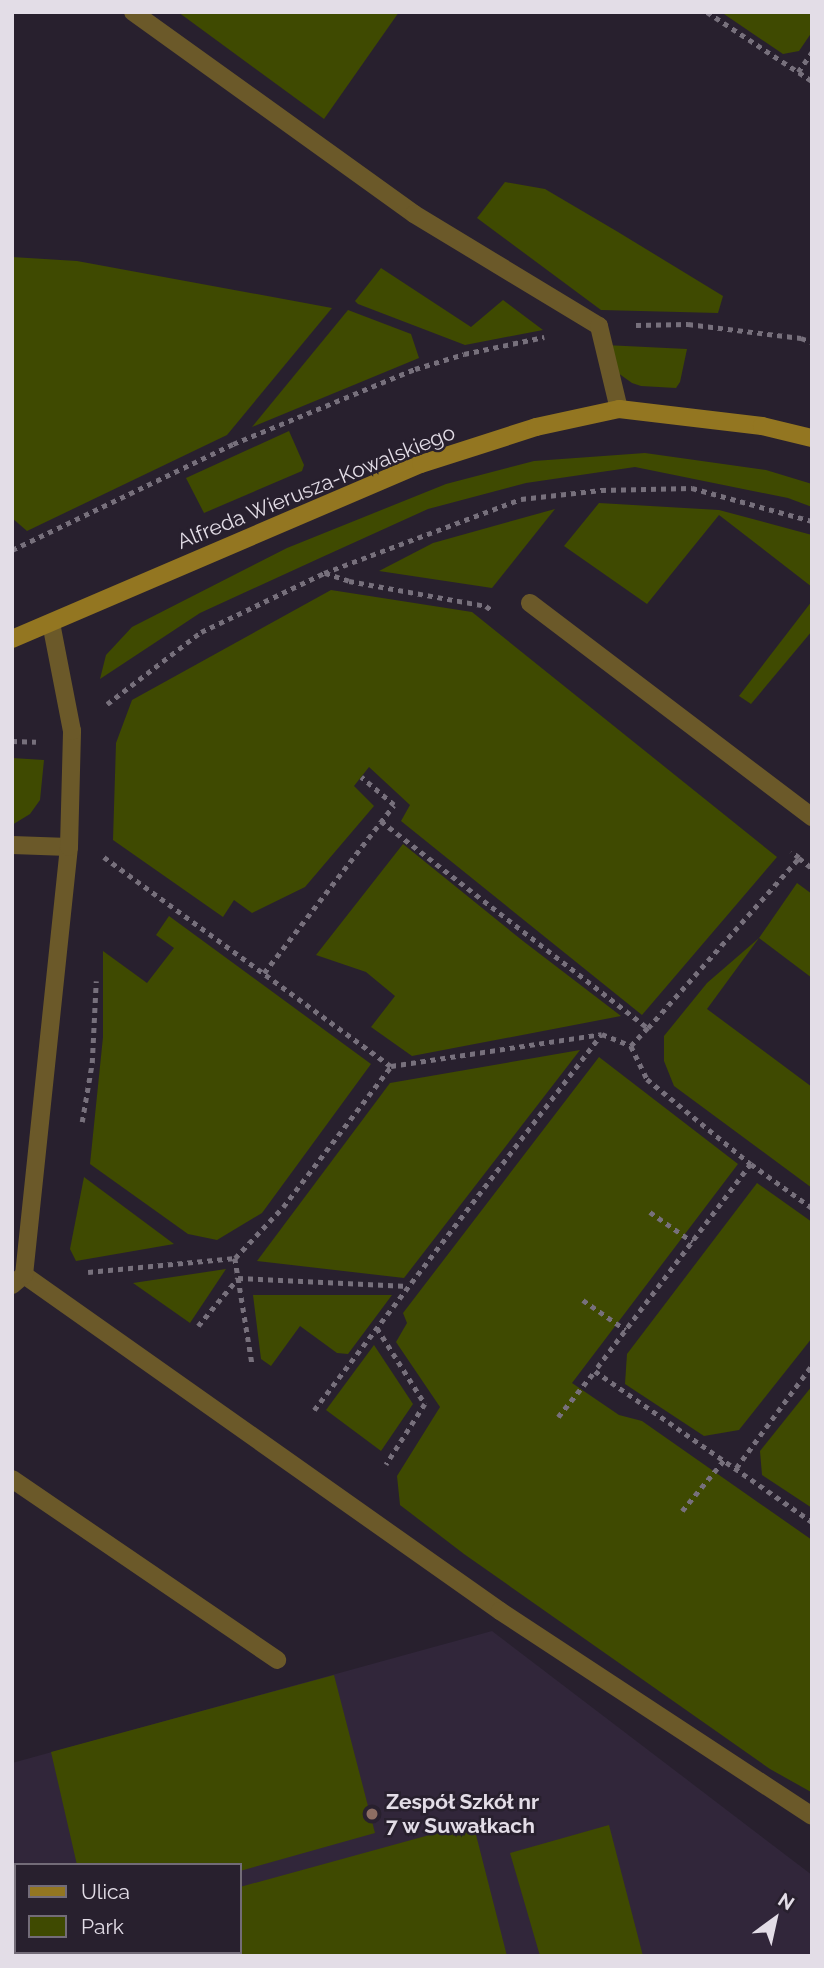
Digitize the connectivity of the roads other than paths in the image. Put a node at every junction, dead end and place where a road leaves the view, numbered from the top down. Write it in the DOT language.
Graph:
graph roads {
  1 [pos="133,12"];
  2 [pos="619,409"];
  3 [pos="812,438"];
  4 [pos="530,603"];
  5 [pos="51,624"];
  6 [pos="12,639"];
  7 [pos="812,817"];
  8 [pos="12,845"];
  9 [pos="69,847"];
  10 [pos="18,1280"];
  11 [pos="12,1479"];
  12 [pos="277,1660"];
  13 [pos="812,1816"];
  1 -- 2 [label="street"];
  2 -- 3 [label="street, Alfreda Wierusza-Kowalskiego"];
  2 -- 5 [label="street, Alfreda Wierusza-Kowalskiego"];
  4 -- 7 [label="street"];
  5 -- 6 [label="street, Alfreda Wierusza-Kowalskiego"];
  5 -- 9 [label="street"];
  8 -- 9 [label="street"];
  9 -- 10 [label="street"];
  10 -- 13 [label="street"];
  11 -- 12 [label="street"];
}
